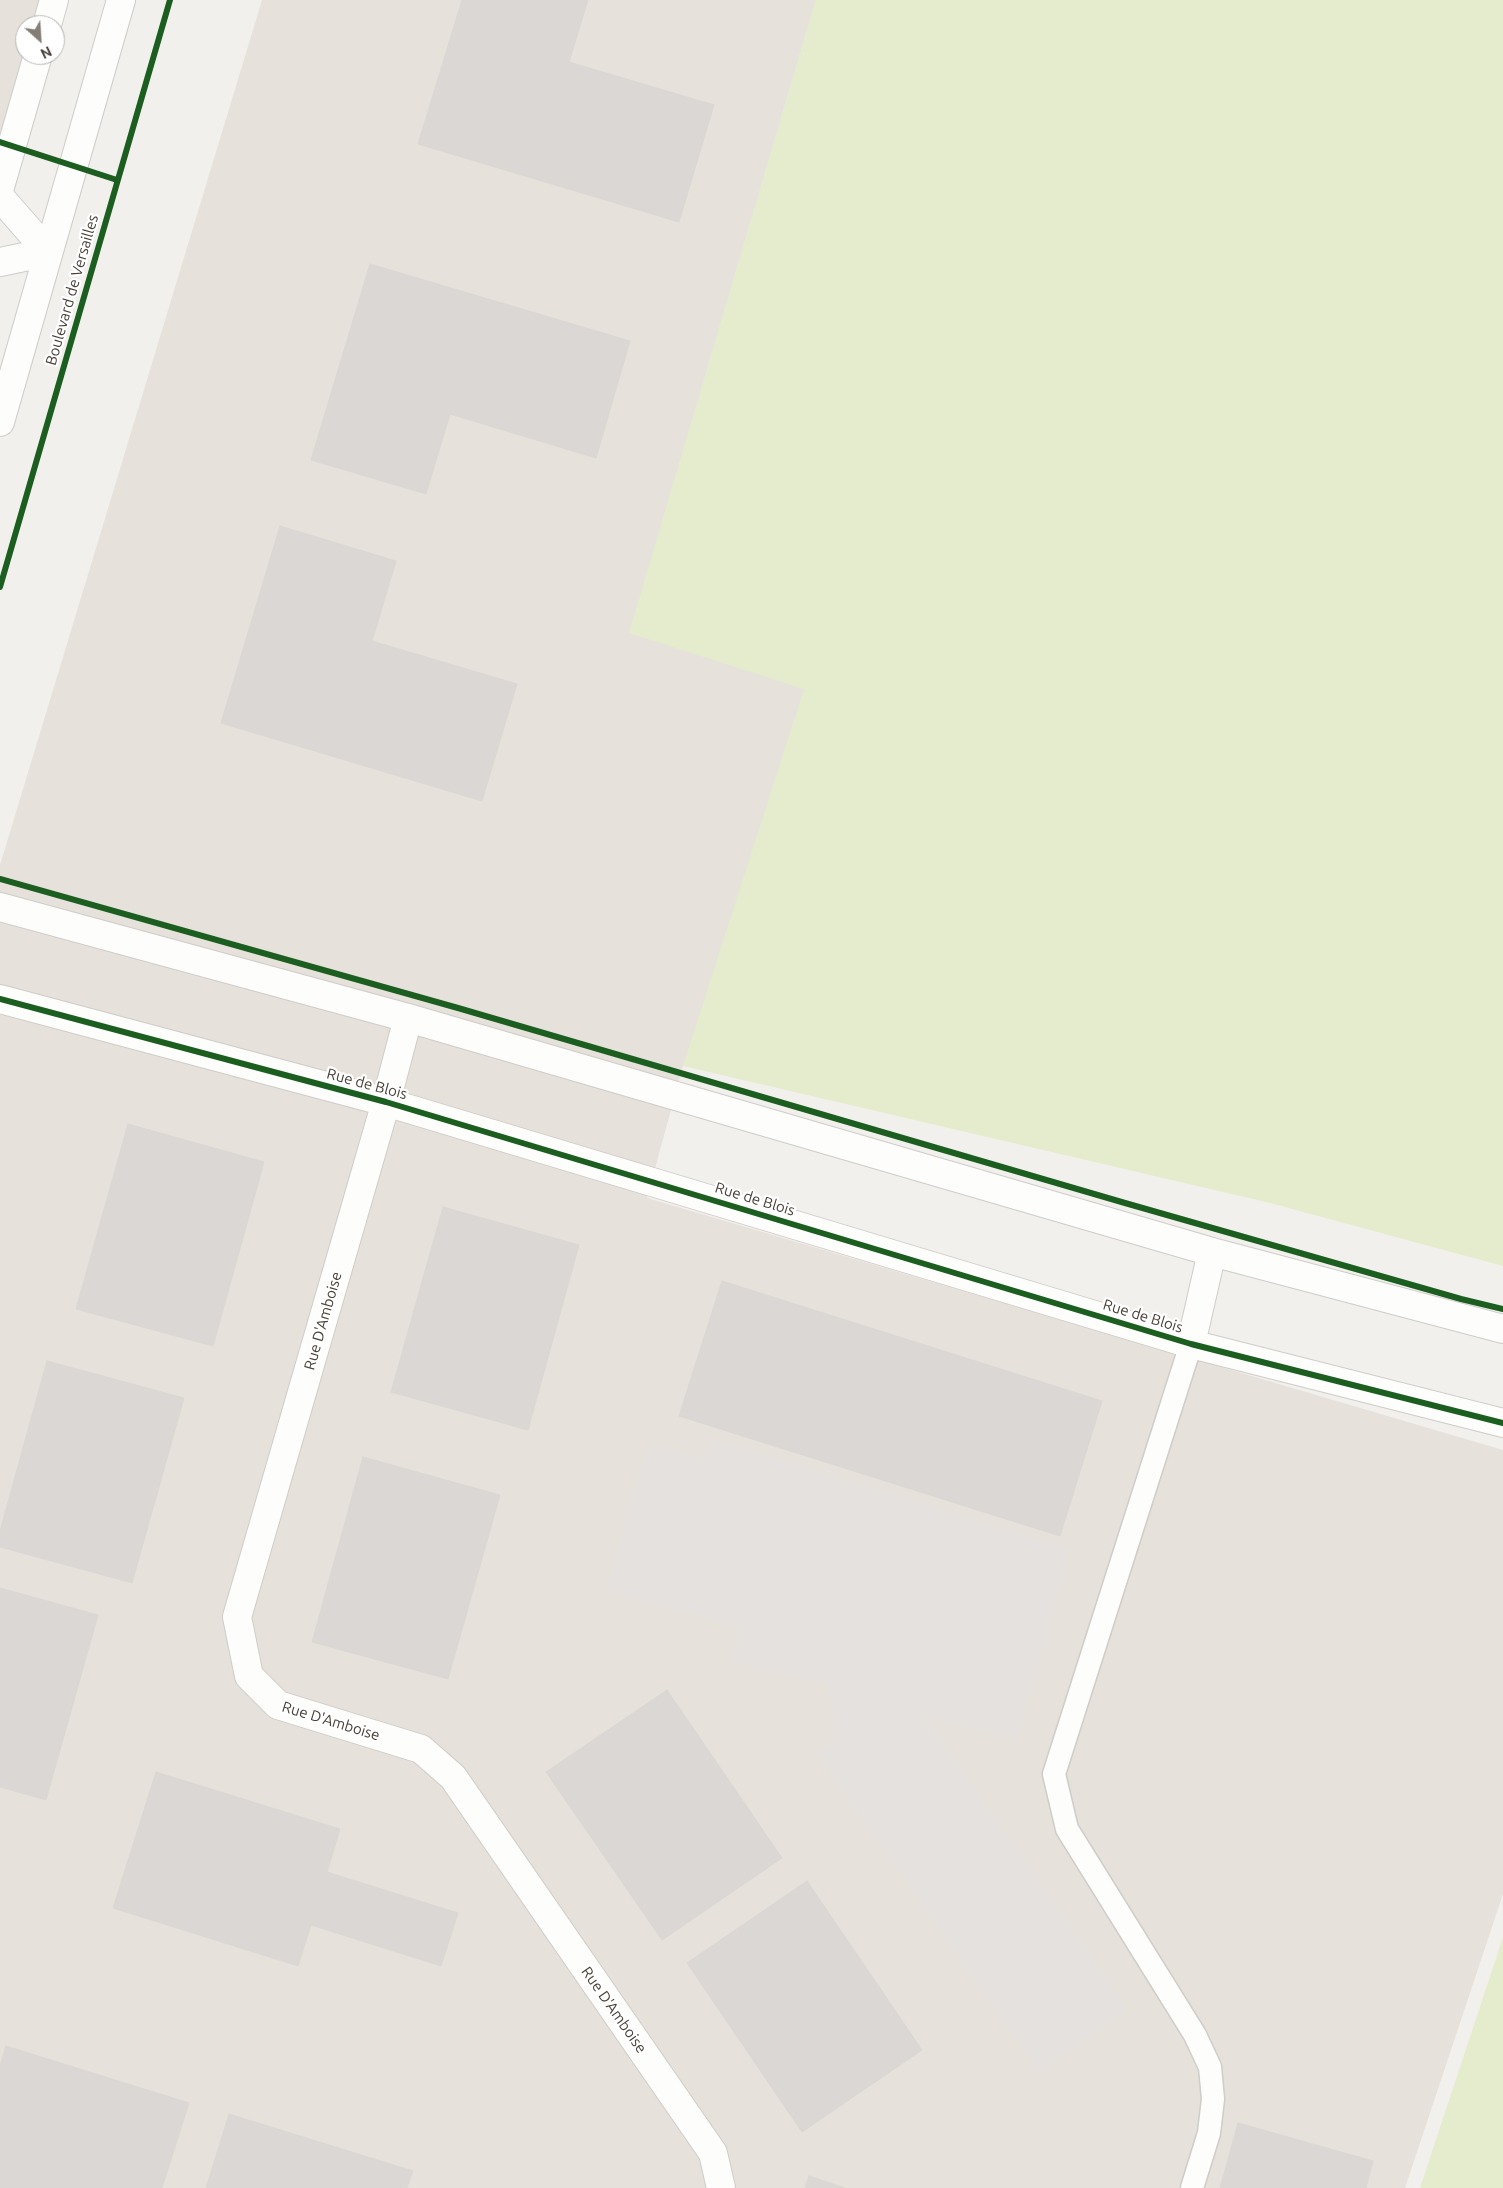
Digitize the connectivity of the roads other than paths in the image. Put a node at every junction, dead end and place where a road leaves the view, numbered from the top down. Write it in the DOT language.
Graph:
graph roads {
  1 [pos="54,0"];
  2 [pos="121,0"];
  3 [pos="50,15"];
  4 [pos="35,65"];
  5 [pos="0,187"];
  6 [pos="0,198"];
  7 [pos="48,252"];
  8 [pos="0,262"];
  9 [pos="0,422"];
  10 [pos="0,907"];
  11 [pos="0,1000"];
  12 [pos="408,1018"];
  13 [pos="386,1102"];
  14 [pos="1212,1252"];
  15 [pos="1503,1329"];
  16 [pos="1191,1344"];
  17 [pos="1503,1423"];
  18 [pos="721,2188"];
  19 [pos="1192,2188"];
  1 -- 3 [label="street"];
  2 -- 7 [label="street"];
  4 -- 5 [label="street"];
  6 -- 7 [label="street"];
  7 -- 8 [label="street"];
  7 -- 9 [label="street"];
  10 -- 12 [label="street"];
  11 -- 13 [label="street, Rue de Blois"];
  12 -- 13 [label="street, Rue D'Amboise"];
  12 -- 14 [label="street"];
  13 -- 16 [label="street, Rue de Blois"];
  13 -- 18 [label="street, Rue D'Amboise"];
  14 -- 15 [label="street"];
  14 -- 16 [label="street, Rue de Blois"];
  16 -- 17 [label="street, Rue de Blois"];
  16 -- 19 [label="lane"];
}
